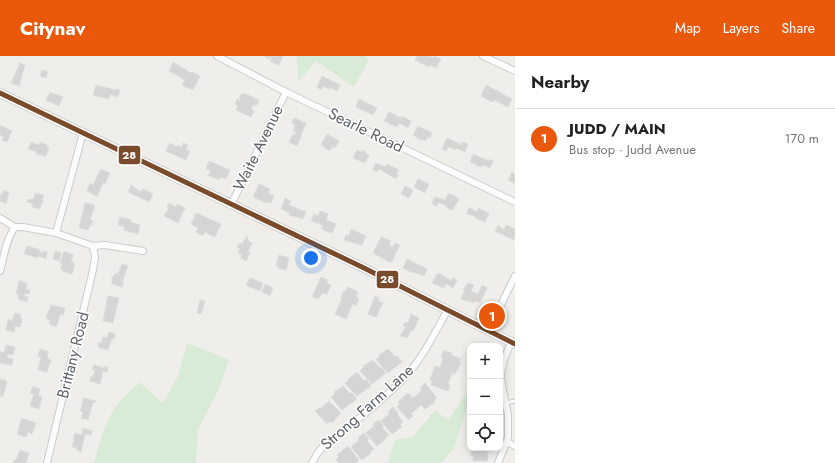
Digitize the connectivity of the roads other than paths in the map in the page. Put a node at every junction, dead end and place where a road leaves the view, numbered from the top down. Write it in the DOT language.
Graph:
graph roads {
  1 [pos="217,56"];
  2 [pos="483,56"];
  3 [pos="515,71"];
  4 [pos="286,92"];
  5 [pos="0,93"];
  6 [pos="83,133"];
  7 [pos="515,202"];
  8 [pos="231,205"];
  9 [pos="0,218"];
  10 [pos="15,227"];
  11 [pos="56,233"];
  12 [pos="93,246"];
  13 [pos="144,251"];
  14 [pos="0,271"];
  15 [pos="515,276"];
  16 [pos="447,311"];
  17 [pos="488,331"];
  18 [pos="513,343"];
  19 [pos="515,401"];
  20 [pos="506,403"];
  21 [pos="507,442"];
  22 [pos="515,446"];
  23 [pos="47,463"];
  24 [pos="312,463"];
  25 [pos="498,463"];
  1 -- 4 [label="street, Searle Road"];
  2 -- 3 [label="street"];
  4 -- 7 [label="street, Searle Road"];
  4 -- 8 [label="street, Waite Avenue"];
  5 -- 6 [label="street"];
  6 -- 8 [label="street"];
  6 -- 11 [label="street"];
  8 -- 16 [label="street"];
  9 -- 10 [label="street"];
  10 -- 11 [label="street"];
  10 -- 14 [label="street"];
  11 -- 12 [label="street"];
  12 -- 13 [label="street"];
  12 -- 23 [label="street, Brittany Road"];
  15 -- 17 [label="street"];
  16 -- 17 [label="street"];
  16 -- 24 [label="street, Strong Farm Lane"];
  17 -- 18 [label="street"];
  18 -- 20 [label="street"];
  19 -- 20 [label="lane"];
  20 -- 21 [label="street"];
  21 -- 22 [label="street"];
  21 -- 25 [label="street"];
}
